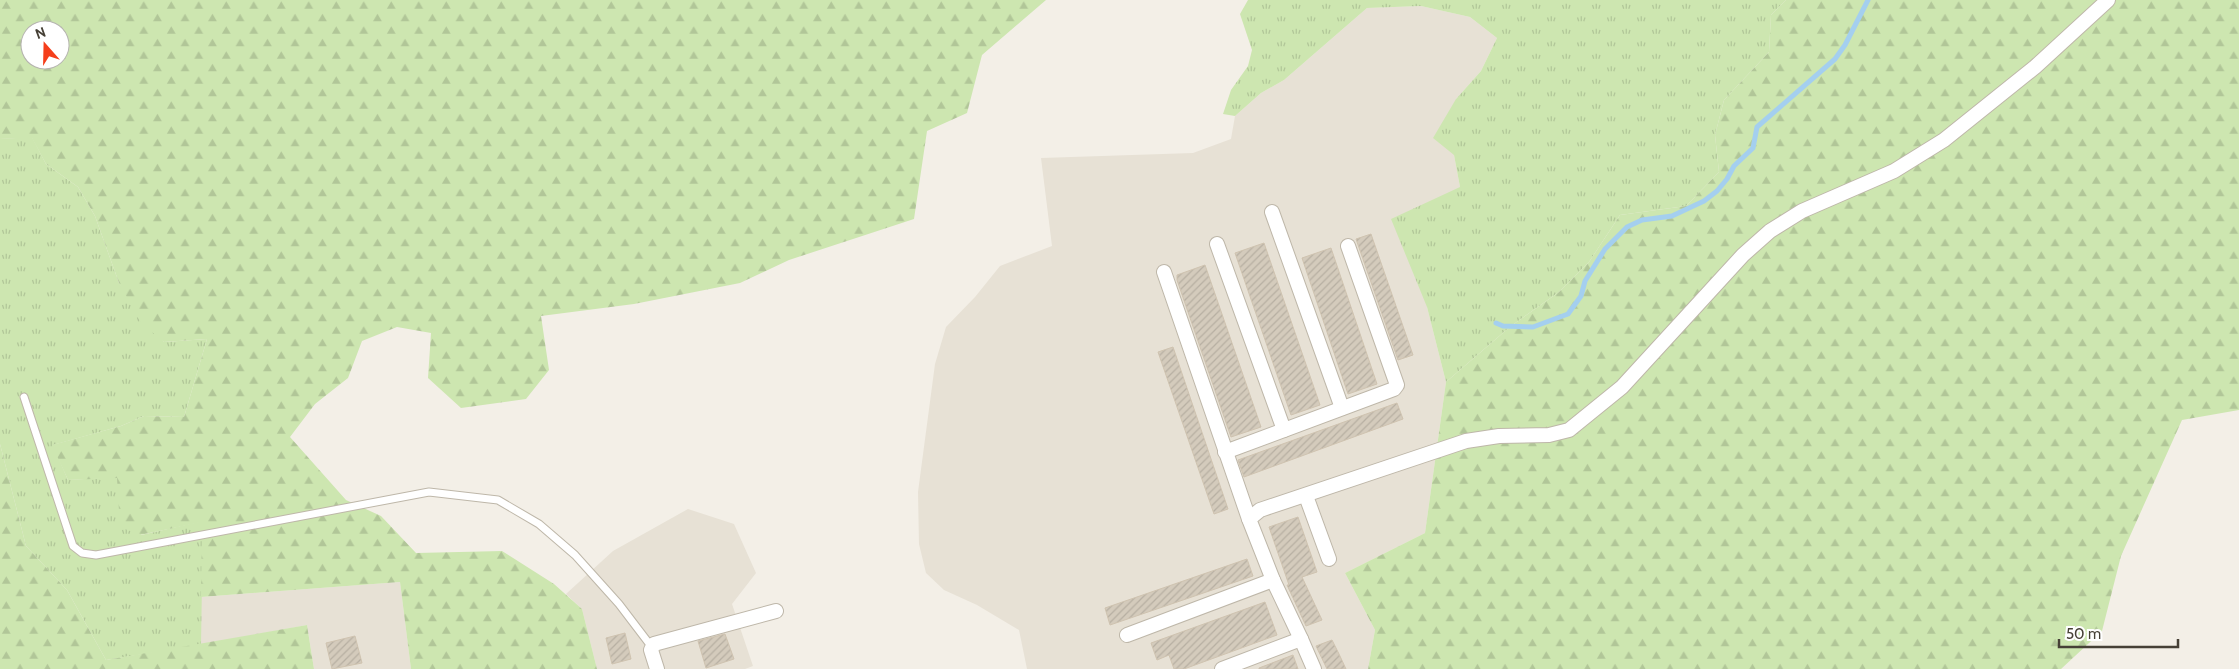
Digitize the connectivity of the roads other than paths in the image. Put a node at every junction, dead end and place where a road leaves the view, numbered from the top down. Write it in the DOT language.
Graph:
graph roads {
  1 [pos="2108,0"];
  2 [pos="1272,212"];
  3 [pos="1217,244"];
  4 [pos="1348,246"];
  5 [pos="1164,272"];
  6 [pos="24,397"];
  7 [pos="1342,408"];
  8 [pos="1284,430"];
  9 [pos="1225,452"];
  10 [pos="1306,496"];
  11 [pos="1249,519"];
  12 [pos="1329,558"];
  13 [pos="1273,580"];
  14 [pos="776,611"];
  15 [pos="1127,635"];
  16 [pos="1301,639"];
  17 [pos="651,646"];
  18 [pos="657,669"];
  19 [pos="1222,669"];
  20 [pos="1314,669"];
  1 -- 10 [label="street"];
  2 -- 7 [label="street"];
  3 -- 8 [label="street"];
  4 -- 7 [label="street"];
  5 -- 9 [label="street"];
  6 -- 17 [label="lane"];
  7 -- 8 [label="street"];
  8 -- 9 [label="street"];
  9 -- 11 [label="street"];
  10 -- 11 [label="street"];
  10 -- 12 [label="street"];
  11 -- 13 [label="street"];
  13 -- 15 [label="street"];
  13 -- 16 [label="street"];
  14 -- 17 [label="street"];
  16 -- 19 [label="street"];
  16 -- 20 [label="street"];
  17 -- 18 [label="street"];
}
